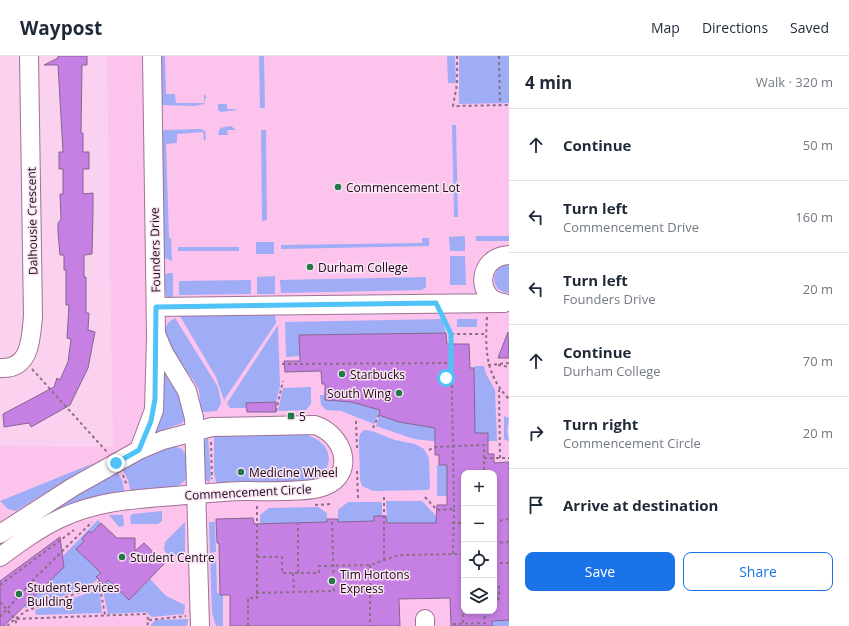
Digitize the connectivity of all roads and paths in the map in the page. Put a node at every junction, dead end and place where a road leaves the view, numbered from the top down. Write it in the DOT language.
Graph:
graph roads {
  1 [pos="29,56"];
  2 [pos="152,56"];
  3 [pos="457,56"];
  4 [pos="499,56"];
  5 [pos="509,105"];
  6 [pos="500,106"];
  7 [pos="509,255"];
  8 [pos="483,279"];
  9 [pos="436,303"];
  10 [pos="459,303"];
  11 [pos="499,304"];
  12 [pos="156,307"];
  13 [pos="156,334"];
  14 [pos="451,334"];
  15 [pos="486,334"];
  16 [pos="23,359"];
  17 [pos="451,363"];
  18 [pos="509,363"];
  19 [pos="282,364"];
  20 [pos="494,364"];
  21 [pos="488,365"];
  22 [pos="509,367"];
  23 [pos="0,368"];
  24 [pos="446,378"];
  25 [pos="451,378"];
  26 [pos="283,381"];
  27 [pos="499,389"];
  28 [pos="509,399"];
  29 [pos="275,414"];
  30 [pos="379,415"];
  31 [pos="373,428"];
  32 [pos="203,433"];
  33 [pos="452,446"];
  34 [pos="139,450"];
  35 [pos="428,450"];
  36 [pos="109,454"];
  37 [pos="484,458"];
  38 [pos="500,458"];
  39 [pos="509,458"];
  40 [pos="119,469"];
  41 [pos="484,470"];
  42 [pos="212,483"];
  43 [pos="128,488"];
  44 [pos="196,494"];
  45 [pos="384,497"];
  46 [pos="425,497"];
  47 [pos="257,506"];
  48 [pos="454,509"];
  49 [pos="332,519"];
  50 [pos="509,519"];
  51 [pos="497,521"];
  52 [pos="452,523"];
  53 [pos="461,523"];
  54 [pos="298,524"];
  55 [pos="83,525"];
  56 [pos="76,529"];
  57 [pos="0,534"];
  58 [pos="509,542"];
  59 [pos="497,543"];
  60 [pos="446,554"];
  61 [pos="453,554"];
  62 [pos="461,554"];
  63 [pos="0,556"];
  64 [pos="257,557"];
  65 [pos="447,559"];
  66 [pos="384,560"];
  67 [pos="497,563"];
  68 [pos="509,563"];
  69 [pos="370,565"];
  70 [pos="334,566"];
  71 [pos="293,573"];
  72 [pos="298,573"];
  73 [pos="463,578"];
  74 [pos="497,584"];
  75 [pos="0,585"];
  76 [pos="256,592"];
  77 [pos="294,592"];
  78 [pos="497,600"];
  79 [pos="0,602"];
  80 [pos="7,609"];
  81 [pos="484,614"];
  82 [pos="106,615"];
  83 [pos="0,617"];
  84 [pos="184,617"];
  85 [pos="15,619"];
  86 [pos="149,620"];
  87 [pos="453,624"];
  88 [pos="463,625"];
  89 [pos="485,625"];
  90 [pos="7,626"];
  91 [pos="17,626"];
  92 [pos="147,626"];
  93 [pos="200,626"];
  94 [pos="248,626"];
  95 [pos="370,626"];
  1 -- 16 [label="street, Dalhousie Crescent"];
  2 -- 12 [label="street, Founders Drive"];
  3 -- 6 [label="path"];
  4 -- 6 [label="path"];
  5 -- 6 [label="path"];
  7 -- 8 [label="street"];
  8 -- 10 [label="street"];
  8 -- 11 [label="street"];
  9 -- 10 [label="street"];
  9 -- 12 [label="street"];
  9 -- 14 [label="path"];
  10 -- 11 [label="street"];
  11 -- 15 [label="path"];
  12 -- 13 [label="street, Founders Drive"];
  13 -- 32 [label="street, Founders Drive"];
  13 -- 34 [label="street"];
  14 -- 15 [label="path"];
  14 -- 17 [label="path"];
  15 -- 21 [label="path"];
  16 -- 23 [label="street"];
  16 -- 36 [label="path"];
  17 -- 19 [label="path"];
  17 -- 25 [label="path"];
  18 -- 20 [label="path"];
  20 -- 21 [label="path"];
  20 -- 22 [label="path"];
  21 -- 27 [label="path"];
  24 -- 25 [label="path"];
  25 -- 33 [label="path"];
  26 -- 29 [label="path"];
  27 -- 28 [label="path"];
  27 -- 38 [label="path"];
  30 -- 31 [label="path"];
  32 -- 34 [label="street, Commencement Circle"];
  32 -- 42 [label="path"];
  32 -- 44 [label="street, Founders Drive"];
  32 -- 44 [label="street, Commencement Circle"];
  33 -- 35 [label="path"];
  33 -- 37 [label="path"];
  33 -- 48 [label="path"];
  34 -- 57 [label="street, Commencement Circle"];
  37 -- 38 [label="path"];
  37 -- 41 [label="path"];
  38 -- 39 [label="path"];
  40 -- 43 [label="path"];
  44 -- 63 [label="street, Commencement Circle"];
  44 -- 93 [label="street, Founders Drive"];
  45 -- 66 [label="path"];
  46 -- 48 [label="path"];
  47 -- 64 [label="path"];
  48 -- 52 [label="path"];
  49 -- 70 [label="path"];
  50 -- 51 [label="path"];
  52 -- 53 [label="path"];
  52 -- 61 [label="path"];
  54 -- 72 [label="path"];
  55 -- 80 [label="path"];
  56 -- 75 [label="path"];
  58 -- 59 [label="path"];
  60 -- 61 [label="path"];
  60 -- 65 [label="path"];
  60 -- 66 [label="path"];
  61 -- 62 [label="path"];
  64 -- 71 [label="path"];
  64 -- 76 [label="path"];
  66 -- 69 [label="path"];
  67 -- 68 [label="path"];
  69 -- 70 [label="path"];
  69 -- 95 [label="path"];
  70 -- 72 [label="path"];
  70 -- 77 [label="path"];
  71 -- 72 [label="path"];
  71 -- 77 [label="path"];
  73 -- 88 [label="path"];
  74 -- 78 [label="path"];
  76 -- 77 [label="path"];
  76 -- 94 [label="path"];
  79 -- 80 [label="path"];
  80 -- 83 [label="path"];
  80 -- 85 [label="path"];
  81 -- 89 [label="path"];
  82 -- 85 [label="path"];
  82 -- 85 [label="path"];
  82 -- 86 [label="path"];
  84 -- 86 [label="path"];
  85 -- 90 [label="path"];
  85 -- 91 [label="path"];
  86 -- 92 [label="path"];
  87 -- 88 [label="path"];
  88 -- 89 [label="path"];
}
